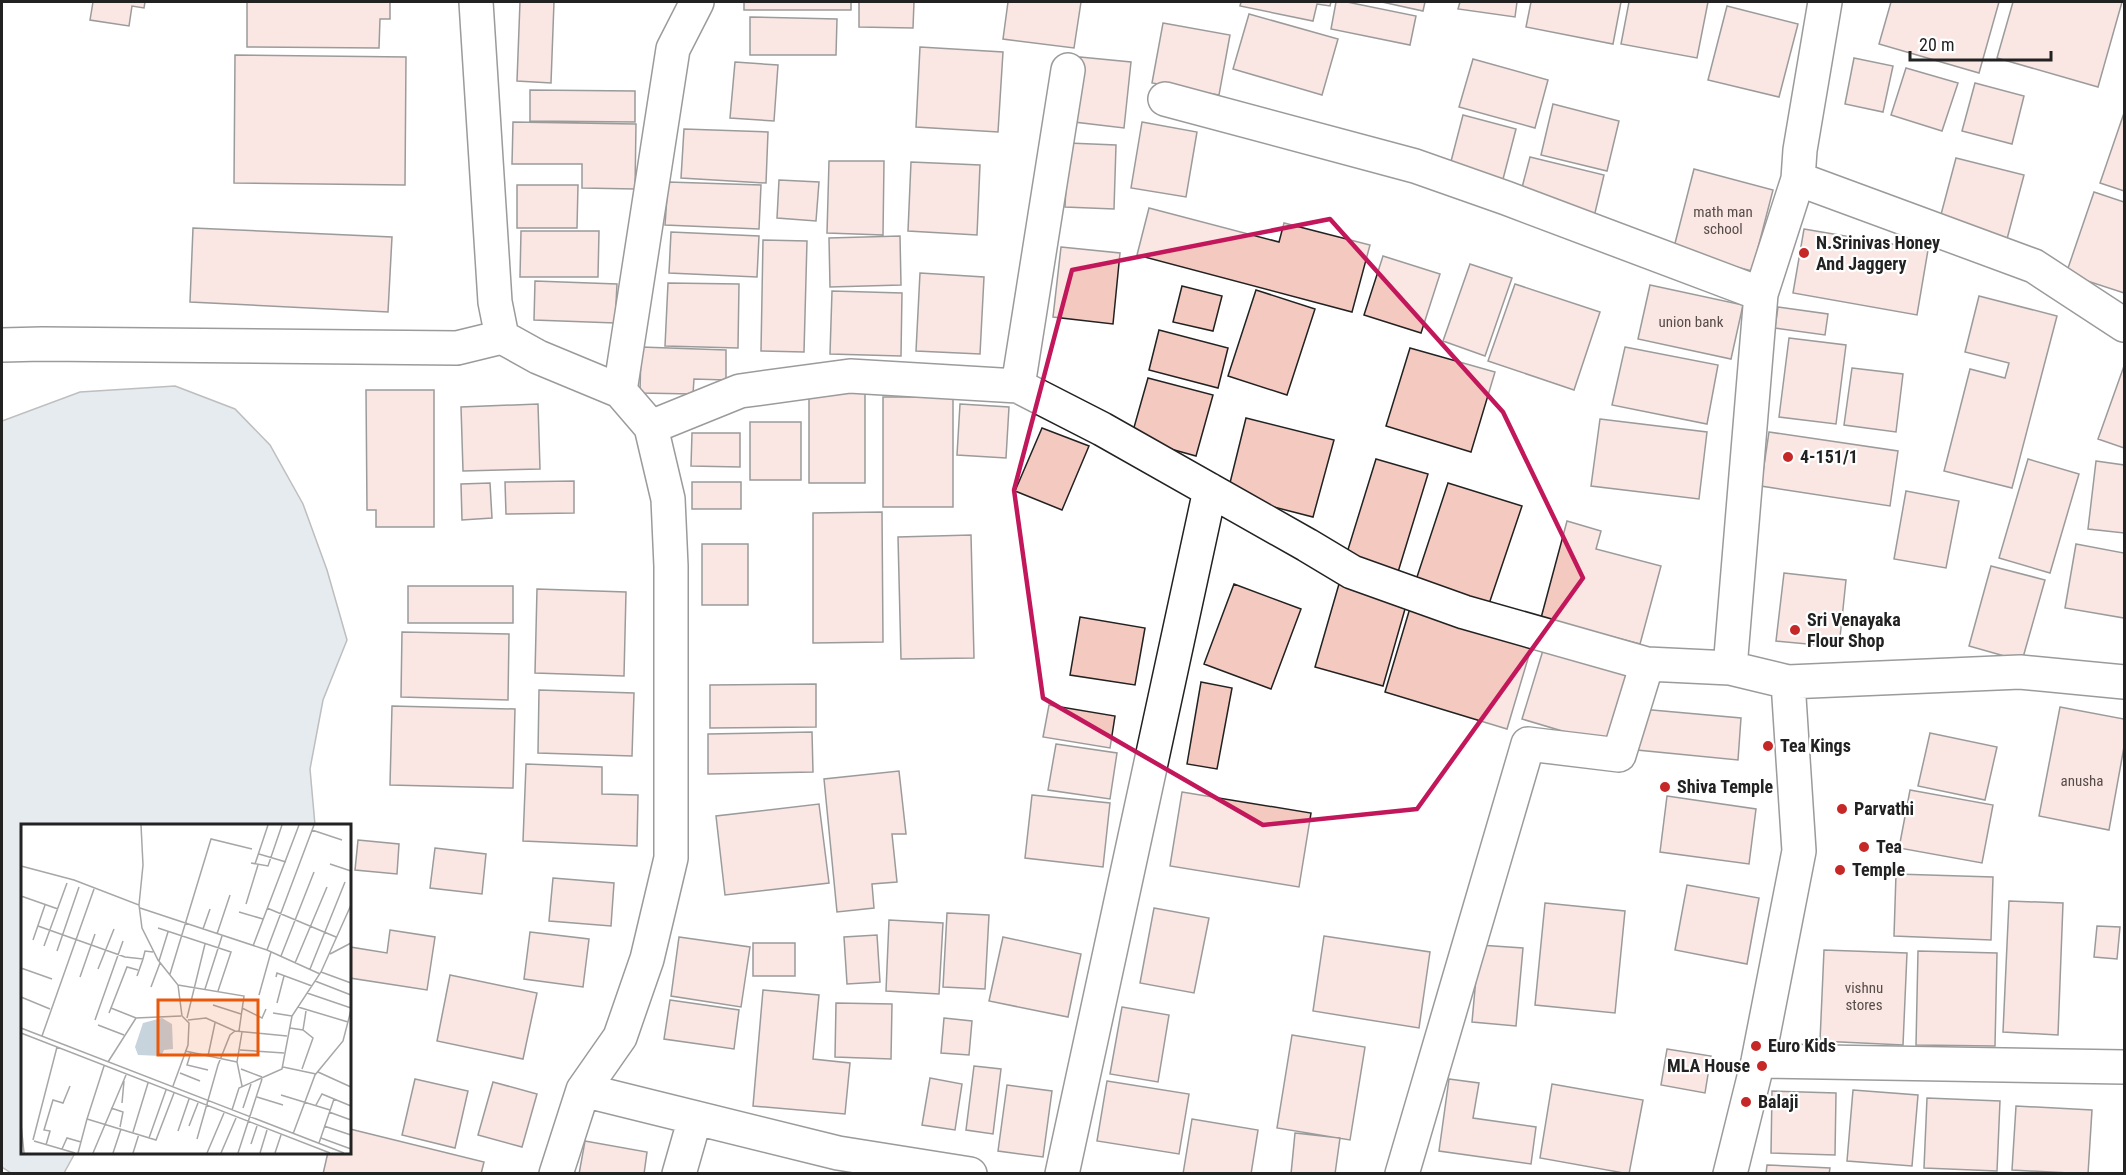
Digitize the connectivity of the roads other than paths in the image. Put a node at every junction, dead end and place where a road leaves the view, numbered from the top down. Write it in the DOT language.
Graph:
graph roads {
  1 [pos="476,2"];
  2 [pos="697,2"];
  3 [pos="1825,2"];
  4 [pos="1068,70"];
  5 [pos="1165,99"];
  6 [pos="1798,179"];
  7 [pos="1761,294"];
  8 [pos="2124,325"];
  9 [pos="502,337"];
  10 [pos="2,345"];
  11 [pos="1018,386"];
  12 [pos="620,391"];
  13 [pos="651,427"];
  14 [pos="1210,490"];
  15 [pos="1647,664"];
  16 [pos="1730,668"];
  17 [pos="1788,682"];
  18 [pos="2124,682"];
  19 [pos="1758,1061"];
  20 [pos="2124,1067"];
  21 [pos="583,1090"];
  22 [pos="695,1118"];
  23 [pos="556,1173"];
  24 [pos="679,1173"];
  25 [pos="970,1173"];
  26 [pos="1062,1173"];
  27 [pos="1402,1173"];
  28 [pos="1730,1173"];
  1 -- 9 [label="street"];
  2 -- 12 [label="street"];
  3 -- 6 [label="street"];
  4 -- 11 [label="street"];
  5 -- 7 [label="street"];
  6 -- 7 [label="street"];
  6 -- 8 [label="street"];
  7 -- 16 [label="street"];
  9 -- 10 [label="street"];
  9 -- 12 [label="street"];
  11 -- 13 [label="street"];
  11 -- 14 [label="street"];
  12 -- 13 [label="street"];
  13 -- 21 [label="street"];
  14 -- 15 [label="street"];
  14 -- 26 [label="street"];
  15 -- 16 [label="street"];
  15 -- 27 [label="street"];
  16 -- 17 [label="street"];
  17 -- 18 [label="street"];
  17 -- 19 [label="street"];
  19 -- 20 [label="street"];
  19 -- 28 [label="street"];
  21 -- 22 [label="street"];
  21 -- 23 [label="street"];
  22 -- 24 [label="street"];
  22 -- 25 [label="street"];
}
